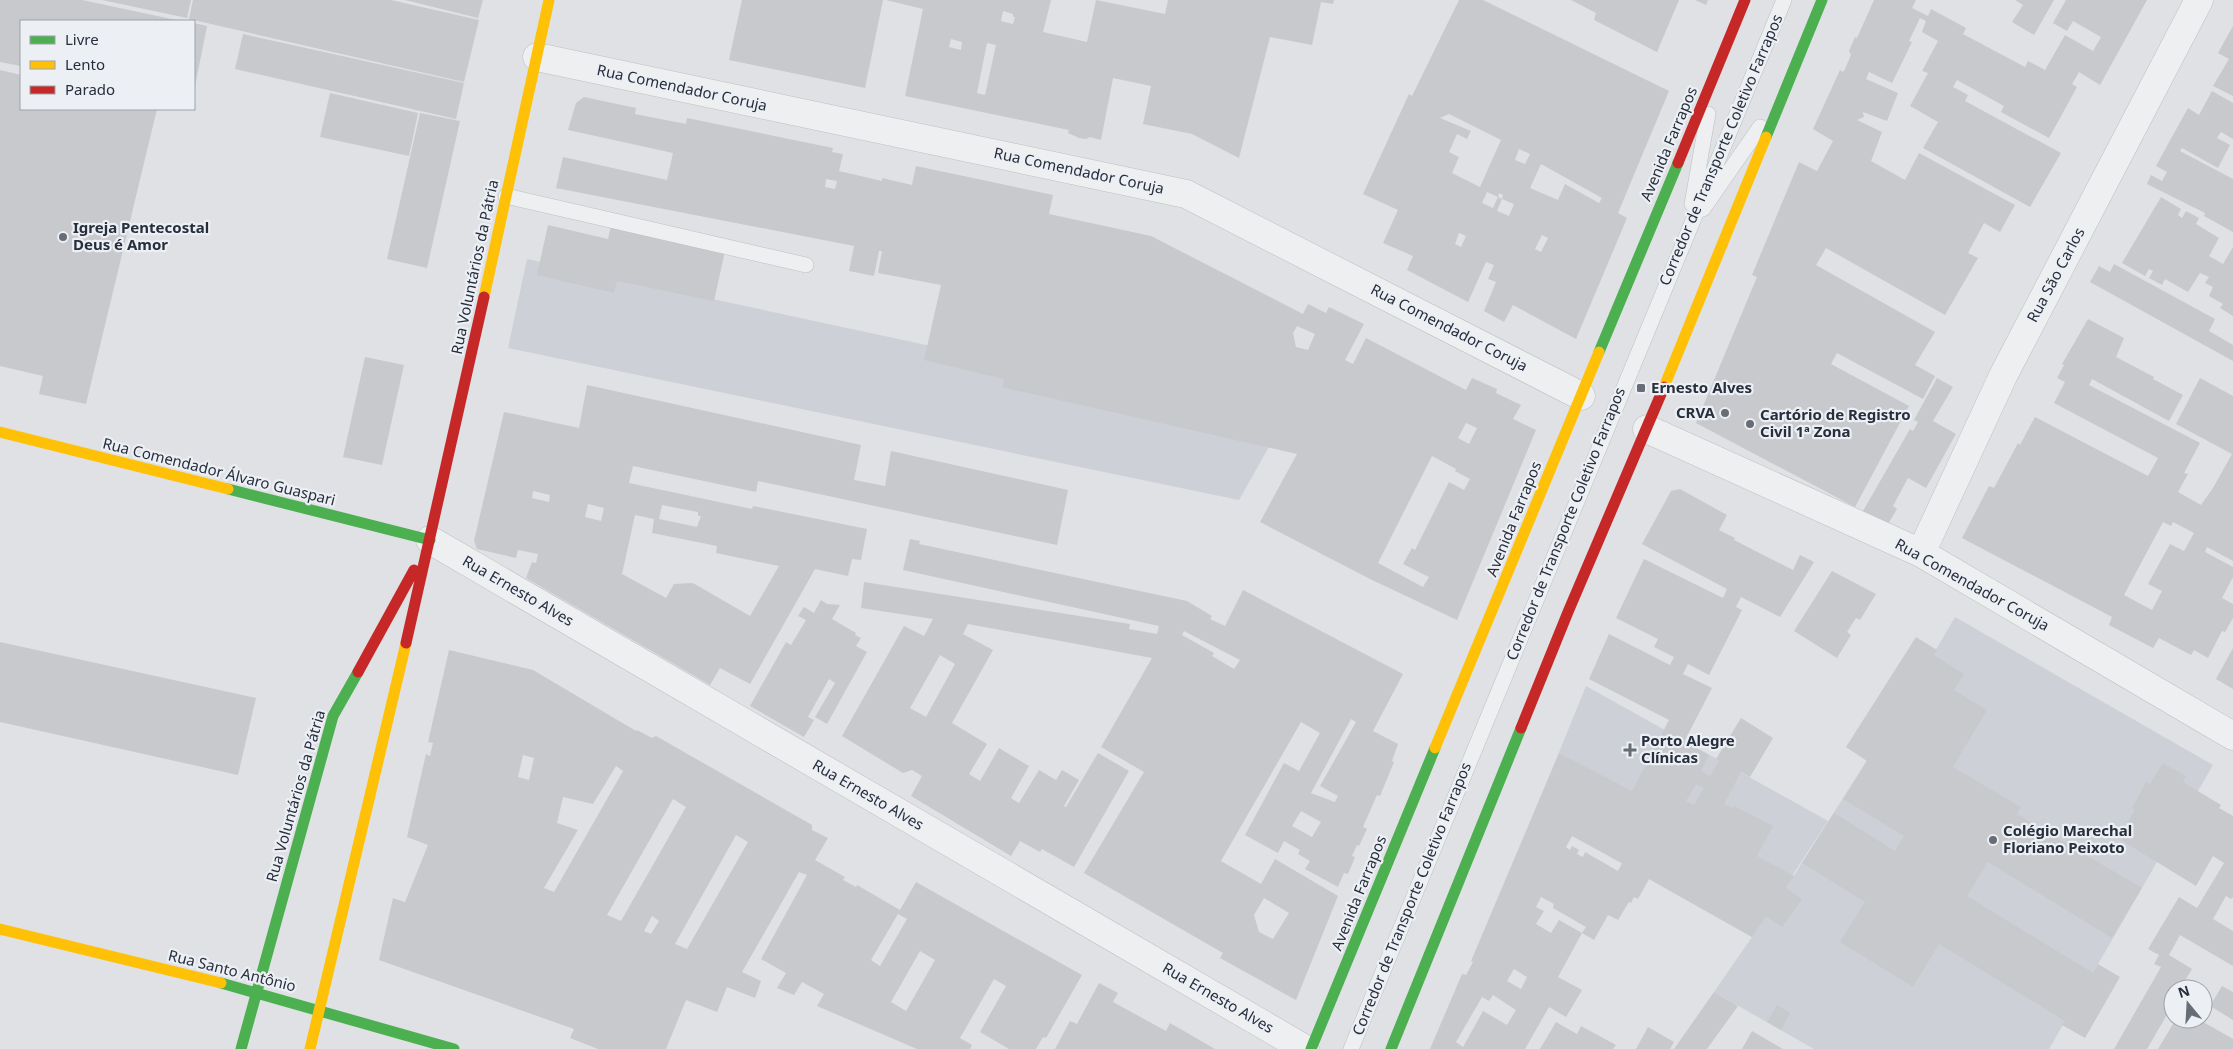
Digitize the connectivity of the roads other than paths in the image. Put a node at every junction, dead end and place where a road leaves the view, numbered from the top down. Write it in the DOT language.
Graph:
graph roads {
  1 [pos="549,0"];
  2 [pos="1745,0"];
  3 [pos="1784,0"];
  4 [pos="1822,0"];
  5 [pos="2199,0"];
  6 [pos="537,57"];
  7 [pos="1716,69"];
  8 [pos="1782,96"];
  9 [pos="506,196"];
  10 [pos="1687,233"];
  11 [pos="806,265"];
  12 [pos="1581,396"];
  13 [pos="1647,429"];
  14 [pos="0,432"];
  15 [pos="430,540"];
  16 [pos="1921,554"];
  17 [pos="2233,736"];
  18 [pos="0,929"];
  19 [pos="257,992"];
  20 [pos="320,1009"];
  21 [pos="241,1049"];
  22 [pos="310,1049"];
  23 [pos="454,1049"];
  24 [pos="1306,1049"];
  25 [pos="1311,1049"];
  26 [pos="1351,1049"];
  27 [pos="1391,1049"];
  1 -- 6 [label="main road, Rua Voluntários da Pátria"];
  2 -- 7 [label="main road, Avenida Farrapos"];
  3 -- 10 [label="lane, Corredor de Transporte Coletivo Farrapos"];
  4 -- 8 [label="main road"];
  5 -- 16 [label="street, Rua São Carlos"];
  6 -- 9 [label="main road, Rua Voluntários da Pátria"];
  6 -- 12 [label="street, Rua Comendador Coruja"];
  7 -- 10 [label="lane"];
  7 -- 12 [label="main road, Avenida Farrapos"];
  8 -- 10 [label="lane"];
  8 -- 13 [label="main road"];
  9 -- 11 [label="lane"];
  9 -- 15 [label="main road, Rua Voluntários da Pátria"];
  10 -- 26 [label="lane, Corredor de Transporte Coletivo Farrapos"];
  12 -- 25 [label="main road, Avenida Farrapos"];
  13 -- 16 [label="street, Rua Comendador Coruja"];
  13 -- 27 [label="main road"];
  14 -- 15 [label="main road, Rua Comendador Álvaro Guaspari"];
  15 -- 19 [label="main road, Rua Voluntários da Pátria"];
  15 -- 20 [label="main road, Rua Voluntários da Pátria"];
  15 -- 24 [label="street, Rua Ernesto Alves"];
  16 -- 17 [label="street, Rua Comendador Coruja"];
  18 -- 19 [label="main road, Rua Santo Antônio"];
  19 -- 20 [label="main road, Rua Santo Antônio"];
  19 -- 21 [label="main road, Rua Voluntários da Pátria"];
  20 -- 22 [label="main road, Rua Voluntários da Pátria"];
  20 -- 23 [label="main road, Rua Santo Antônio"];
}
